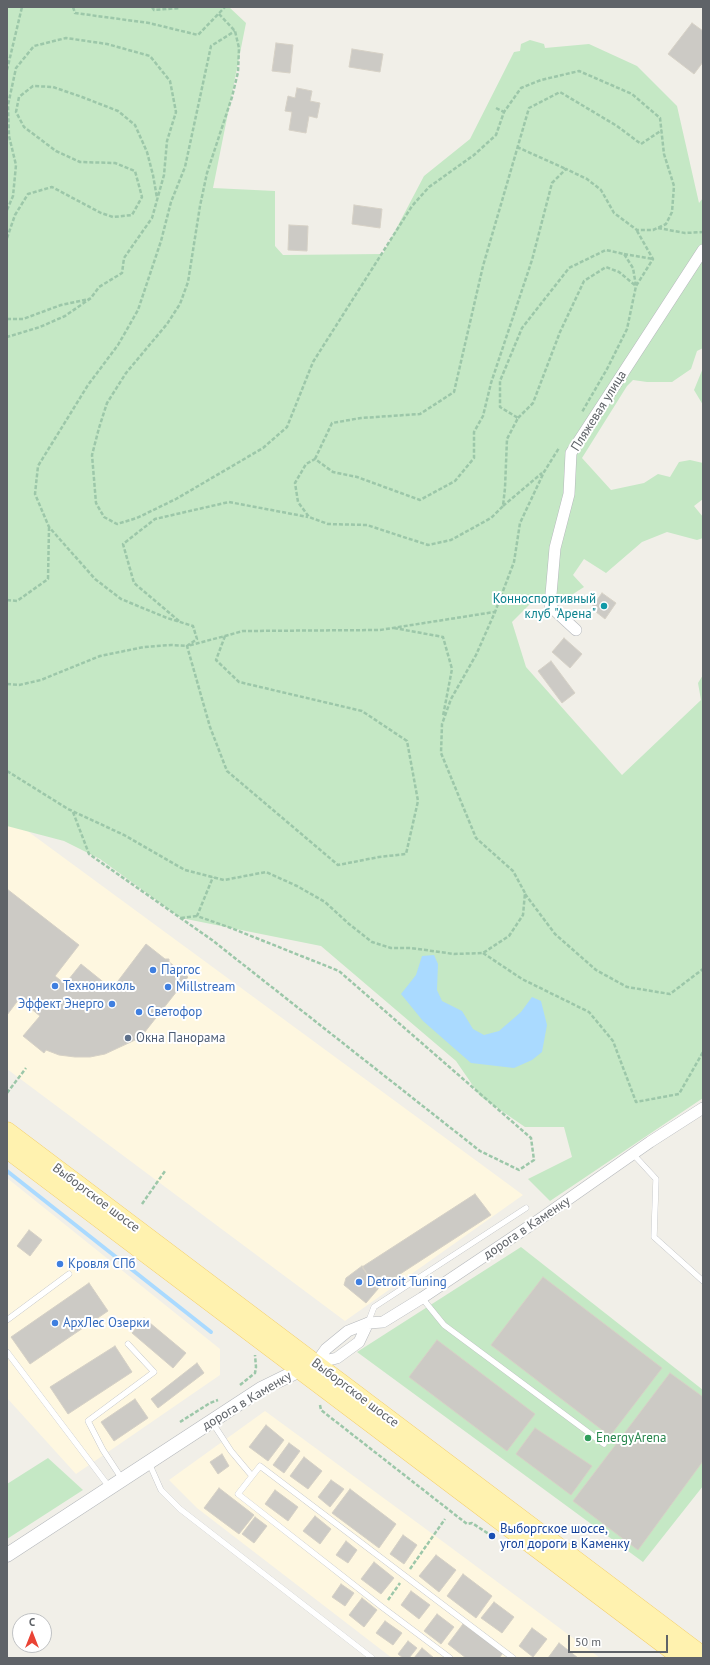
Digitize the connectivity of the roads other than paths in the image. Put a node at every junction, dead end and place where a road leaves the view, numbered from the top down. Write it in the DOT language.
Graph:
graph roads {
  1 [pos="703,250"];
  2 [pos="576,630"];
  3 [pos="703,1108"];
  4 [pos="7,1131"];
  5 [pos="7,1149"];
  6 [pos="633,1154"];
  7 [pos="526,1208"];
  8 [pos="69,1274"];
  9 [pos="703,1281"];
  10 [pos="422,1298"];
  11 [pos="7,1320"];
  12 [pos="368,1322"];
  13 [pos="128,1344"];
  14 [pos="7,1352"];
  15 [pos="308,1366"];
  16 [pos="212,1422"];
  17 [pos="604,1444"];
  18 [pos="149,1463"];
  19 [pos="252,1476"];
  20 [pos="122,1480"];
  21 [pos="110,1488"];
  22 [pos="7,1555"];
  23 [pos="703,1656"];
  24 [pos="372,1658"];
  25 [pos="450,1658"];
  26 [pos="513,1658"];
  27 [pos="682,1658"];
  1 -- 2 [label="street, Пляжевая улица"];
  3 -- 6 [label="street, дорога в Каменку"];
  4 -- 15 [label="main road, Выборгское шоссе"];
  5 -- 15 [label="main road, Выборгское шоссе"];
  6 -- 9 [label="lane"];
  6 -- 10 [label="street, дорога в Каменку"];
  7 -- 12 [label="lane"];
  8 -- 11 [label="lane"];
  10 -- 12 [label="street, дорога в Каменку"];
  10 -- 17 [label="lane"];
  12 -- 15 [label="street, дорога в Каменку"];
  13 -- 20 [label="lane"];
  14 -- 21 [label="lane"];
  15 -- 16 [label="street, дорога в Каменку"];
  15 -- 23 [label="main road, Выборгское шоссе"];
  15 -- 27 [label="main road, Выборгское шоссе"];
  16 -- 18 [label="street, дорога в Каменку"];
  16 -- 19 [label="lane"];
  18 -- 20 [label="street, дорога в Каменку"];
  18 -- 24 [label="lane"];
  19 -- 25 [label="lane"];
  19 -- 26 [label="lane"];
  20 -- 21 [label="street, дорога в Каменку"];
  21 -- 22 [label="street, дорога в Каменку"];
}
